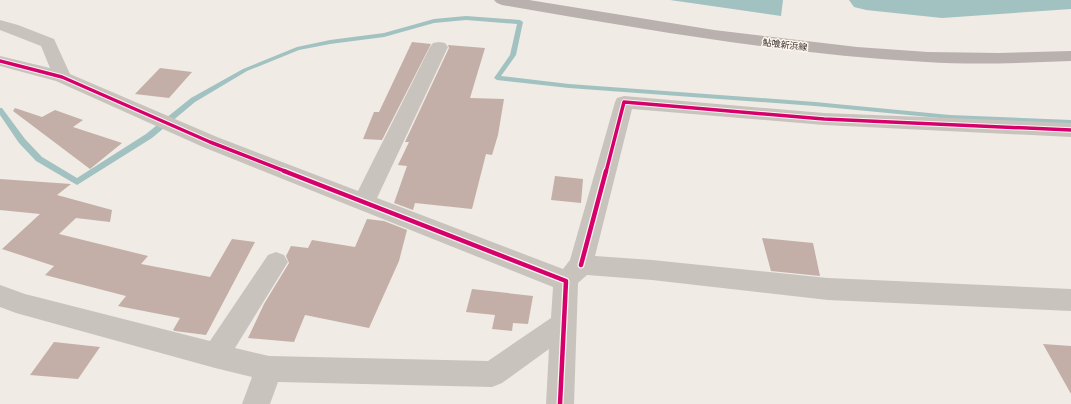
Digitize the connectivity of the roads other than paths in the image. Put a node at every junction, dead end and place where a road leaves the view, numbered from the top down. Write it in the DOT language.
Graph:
graph roads {
  1 [pos="502,0"];
  2 [pos="0,25"];
  3 [pos="439,47"];
  4 [pos="1071,56"];
  5 [pos="0,60"];
  6 [pos="62,77"];
  7 [pos="1071,130"];
  8 [pos="364,202"];
  9 [pos="276,262"];
  10 [pos="574,273"];
  11 [pos="0,296"];
  12 [pos="1071,300"];
  13 [pos="564,324"];
  14 [pos="215,356"];
  15 [pos="269,369"];
  16 [pos="256,404"];
  17 [pos="560,404"];
  1 -- 4 [label="main road, 鮎喰新浜線"];
  2 -- 6 [label="street"];
  3 -- 8 [label="street"];
  5 -- 6 [label="street"];
  6 -- 8 [label="street"];
  7 -- 10 [label="street"];
  8 -- 10 [label="street"];
  9 -- 14 [label="street"];
  10 -- 12 [label="street"];
  10 -- 13 [label="street"];
  11 -- 14 [label="street"];
  13 -- 15 [label="street"];
  13 -- 17 [label="street"];
  14 -- 15 [label="street"];
  15 -- 16 [label="street"];
}
